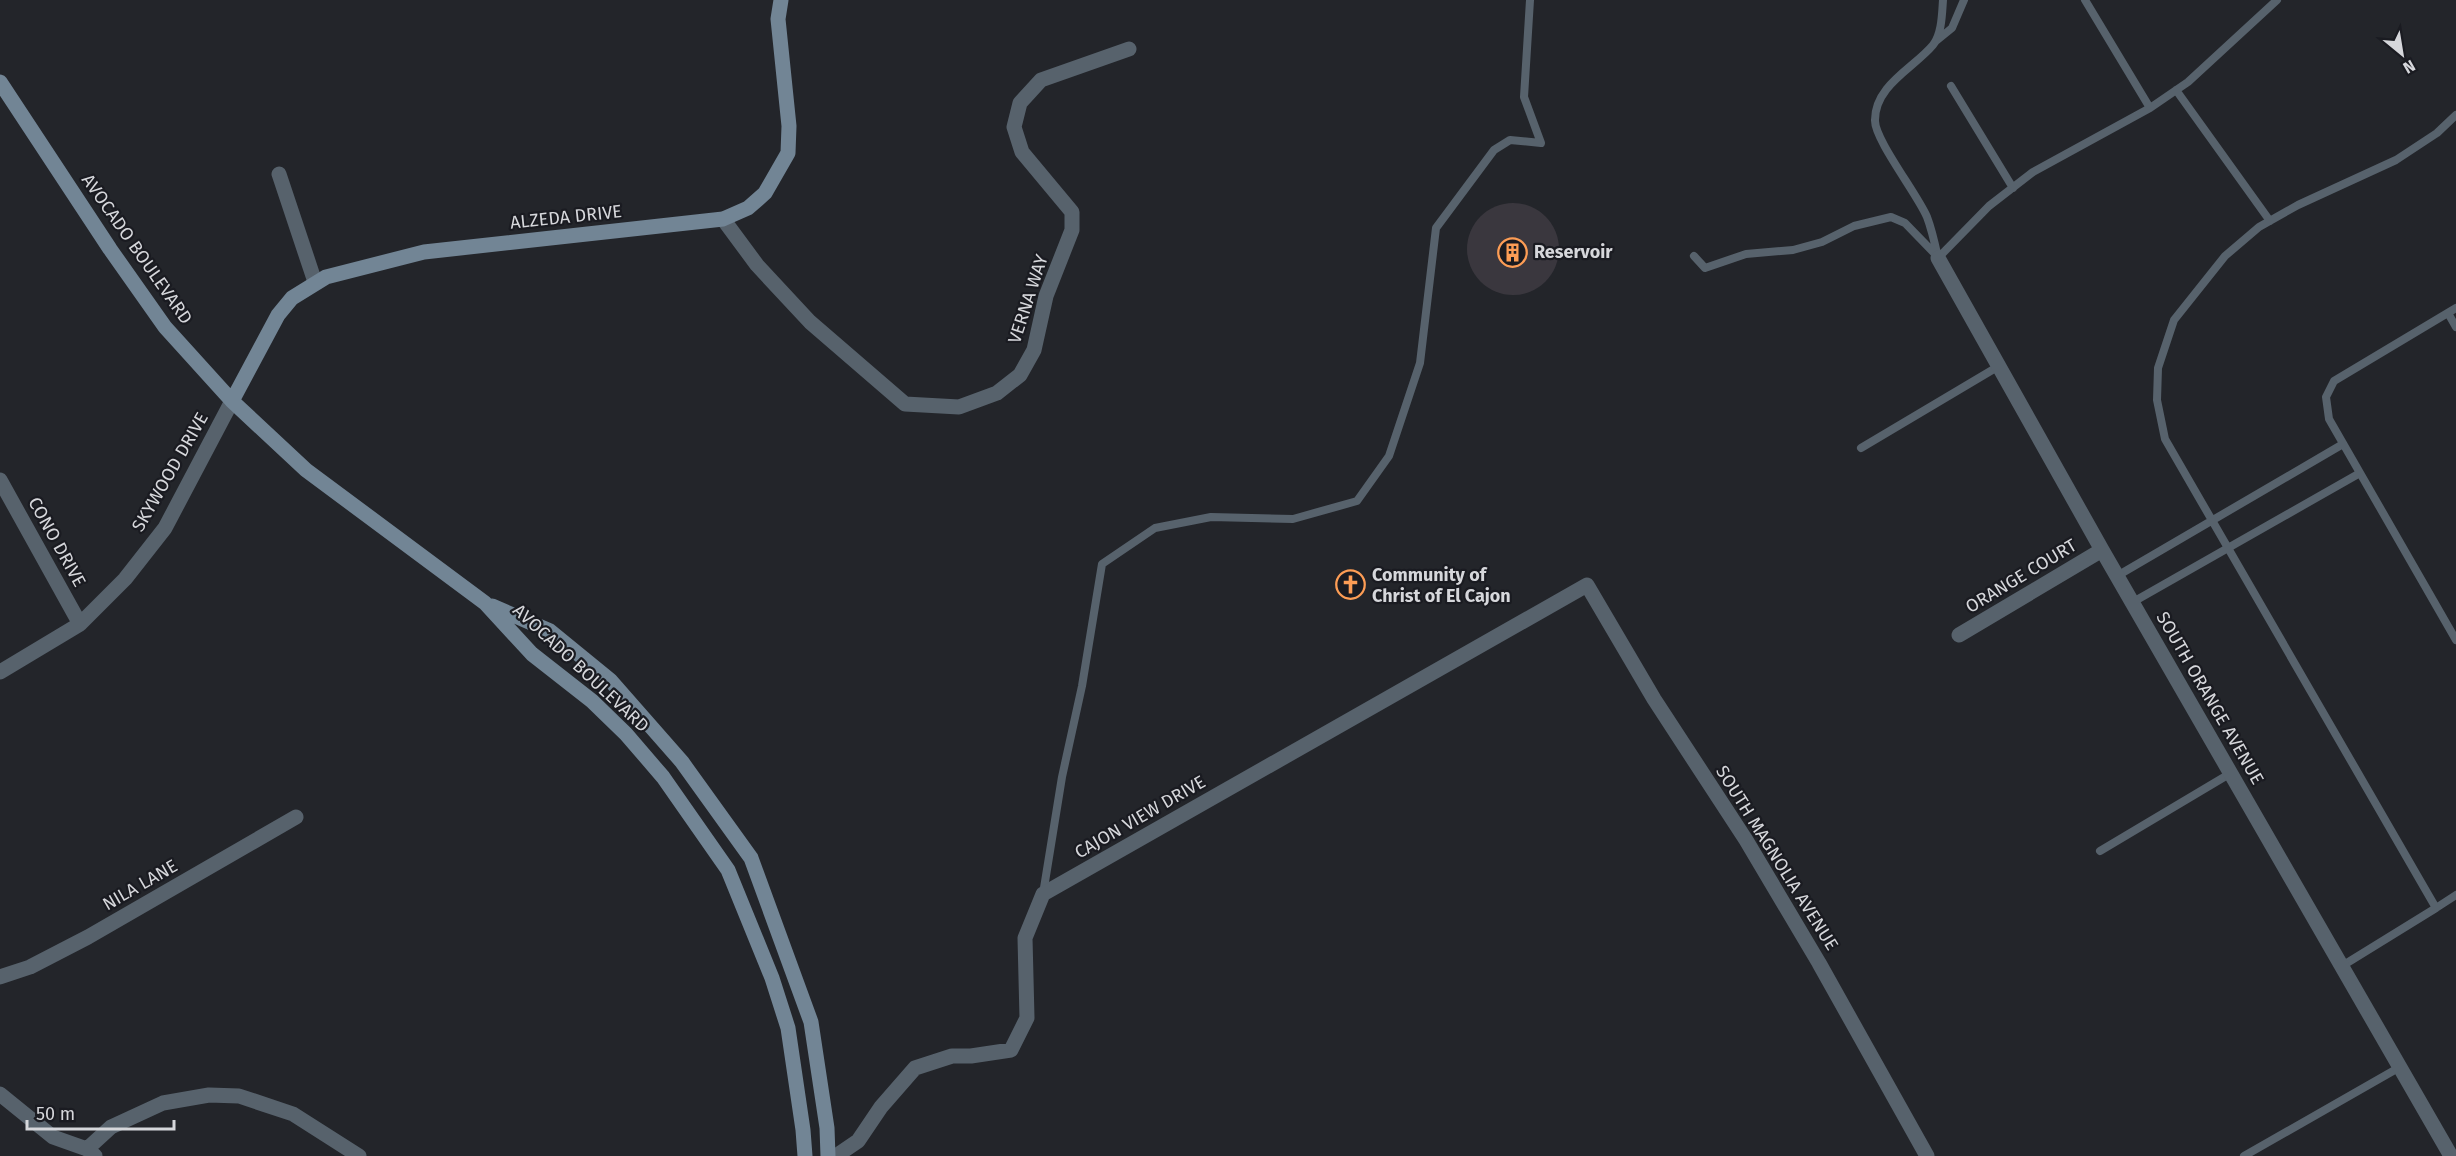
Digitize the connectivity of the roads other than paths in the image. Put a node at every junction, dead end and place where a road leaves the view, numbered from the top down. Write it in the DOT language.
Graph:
graph roads {
  1 [pos="781,0"];
  2 [pos="1530,0"];
  3 [pos="1943,0"];
  4 [pos="1964,0"];
  5 [pos="2085,0"];
  6 [pos="2277,0"];
  7 [pos="1934,44"];
  8 [pos="1129,50"];
  9 [pos="0,82"];
  10 [pos="1951,86"];
  11 [pos="2176,90"];
  12 [pos="2150,108"];
  13 [pos="2456,115"];
  14 [pos="279,174"];
  15 [pos="2013,188"];
  16 [pos="723,219"];
  17 [pos="2270,221"];
  18 [pos="1694,256"];
  19 [pos="1938,258"];
  20 [pos="315,282"];
  21 [pos="2456,308"];
  22 [pos="2448,313"];
  23 [pos="2456,327"];
  24 [pos="1999,366"];
  25 [pos="232,401"];
  26 [pos="2343,444"];
  27 [pos="1861,448"];
  28 [pos="2360,473"];
  29 [pos="0,480"];
  30 [pos="2212,520"];
  31 [pos="2228,548"];
  32 [pos="2102,549"];
  33 [pos="2117,576"];
  34 [pos="1587,585"];
  35 [pos="2133,602"];
  36 [pos="485,603"];
  37 [pos="80,624"];
  38 [pos="1959,635"];
  39 [pos="2456,640"];
  40 [pos="0,672"];
  41 [pos="2231,773"];
  42 [pos="296,817"];
  43 [pos="2100,850"];
  44 [pos="1043,894"];
  45 [pos="2456,895"];
  46 [pos="2436,908"];
  47 [pos="2342,966"];
  48 [pos="0,977"];
  49 [pos="2400,1067"];
  50 [pos="0,1094"];
  51 [pos="91,1152"];
  52 [pos="359,1156"];
  53 [pos="805,1156"];
  54 [pos="828,1156"];
  55 [pos="836,1156"];
  56 [pos="1927,1156"];
  57 [pos="2244,1156"];
  58 [pos="2451,1156"];
  1 -- 16 [label="main road, ALZEDA DRIVE"];
  2 -- 44 [label="lane"];
  3 -- 7 [label="lane"];
  4 -- 7 [label="lane"];
  5 -- 12 [label="lane"];
  6 -- 11 [label="lane"];
  7 -- 19 [label="lane"];
  8 -- 16 [label="street, VERNA WAY"];
  9 -- 25 [label="main road, AVOCADO BOULEVARD"];
  10 -- 15 [label="lane"];
  11 -- 12 [label="lane"];
  11 -- 17 [label="lane"];
  12 -- 15 [label="lane"];
  13 -- 17 [label="lane"];
  14 -- 20 [label="street"];
  15 -- 19 [label="lane"];
  16 -- 20 [label="main road, ALZEDA DRIVE"];
  17 -- 30 [label="lane"];
  18 -- 19 [label="lane"];
  19 -- 24 [label="street, SOUTH ORANGE AVENUE"];
  20 -- 25 [label="main road, ALZEDA DRIVE"];
  21 -- 22 [label="lane"];
  22 -- 23 [label="lane"];
  22 -- 26 [label="lane"];
  24 -- 27 [label="lane"];
  24 -- 32 [label="street, SOUTH ORANGE AVENUE"];
  25 -- 36 [label="main road, AVOCADO BOULEVARD"];
  25 -- 37 [label="street, SKYWOOD DRIVE"];
  26 -- 28 [label="lane"];
  26 -- 30 [label="lane"];
  28 -- 31 [label="lane"];
  28 -- 39 [label="lane"];
  29 -- 37 [label="street, CONO DRIVE"];
  30 -- 31 [label="lane"];
  30 -- 33 [label="lane"];
  31 -- 35 [label="lane"];
  31 -- 46 [label="lane"];
  32 -- 33 [label="street, SOUTH ORANGE AVENUE"];
  32 -- 38 [label="street, ORANGE COURT"];
  33 -- 35 [label="street, SOUTH ORANGE AVENUE"];
  34 -- 44 [label="street, CAJON VIEW DRIVE"];
  34 -- 56 [label="street, SOUTH MAGNOLIA AVENUE"];
  35 -- 41 [label="street, SOUTH ORANGE AVENUE"];
  36 -- 53 [label="main road, AVOCADO BOULEVARD"];
  36 -- 54 [label="main road, AVOCADO BOULEVARD"];
  37 -- 40 [label="street, SKYWOOD DRIVE"];
  41 -- 43 [label="lane"];
  41 -- 47 [label="street, SOUTH ORANGE AVENUE"];
  42 -- 48 [label="street, NILA LANE"];
  44 -- 55 [label="street"];
  45 -- 46 [label="lane"];
  46 -- 47 [label="lane"];
  47 -- 49 [label="street, SOUTH ORANGE AVENUE"];
  49 -- 57 [label="lane"];
  49 -- 58 [label="street, SOUTH ORANGE AVENUE"];
  50 -- 51 [label="street"];
  51 -- 52 [label="street"];
}
